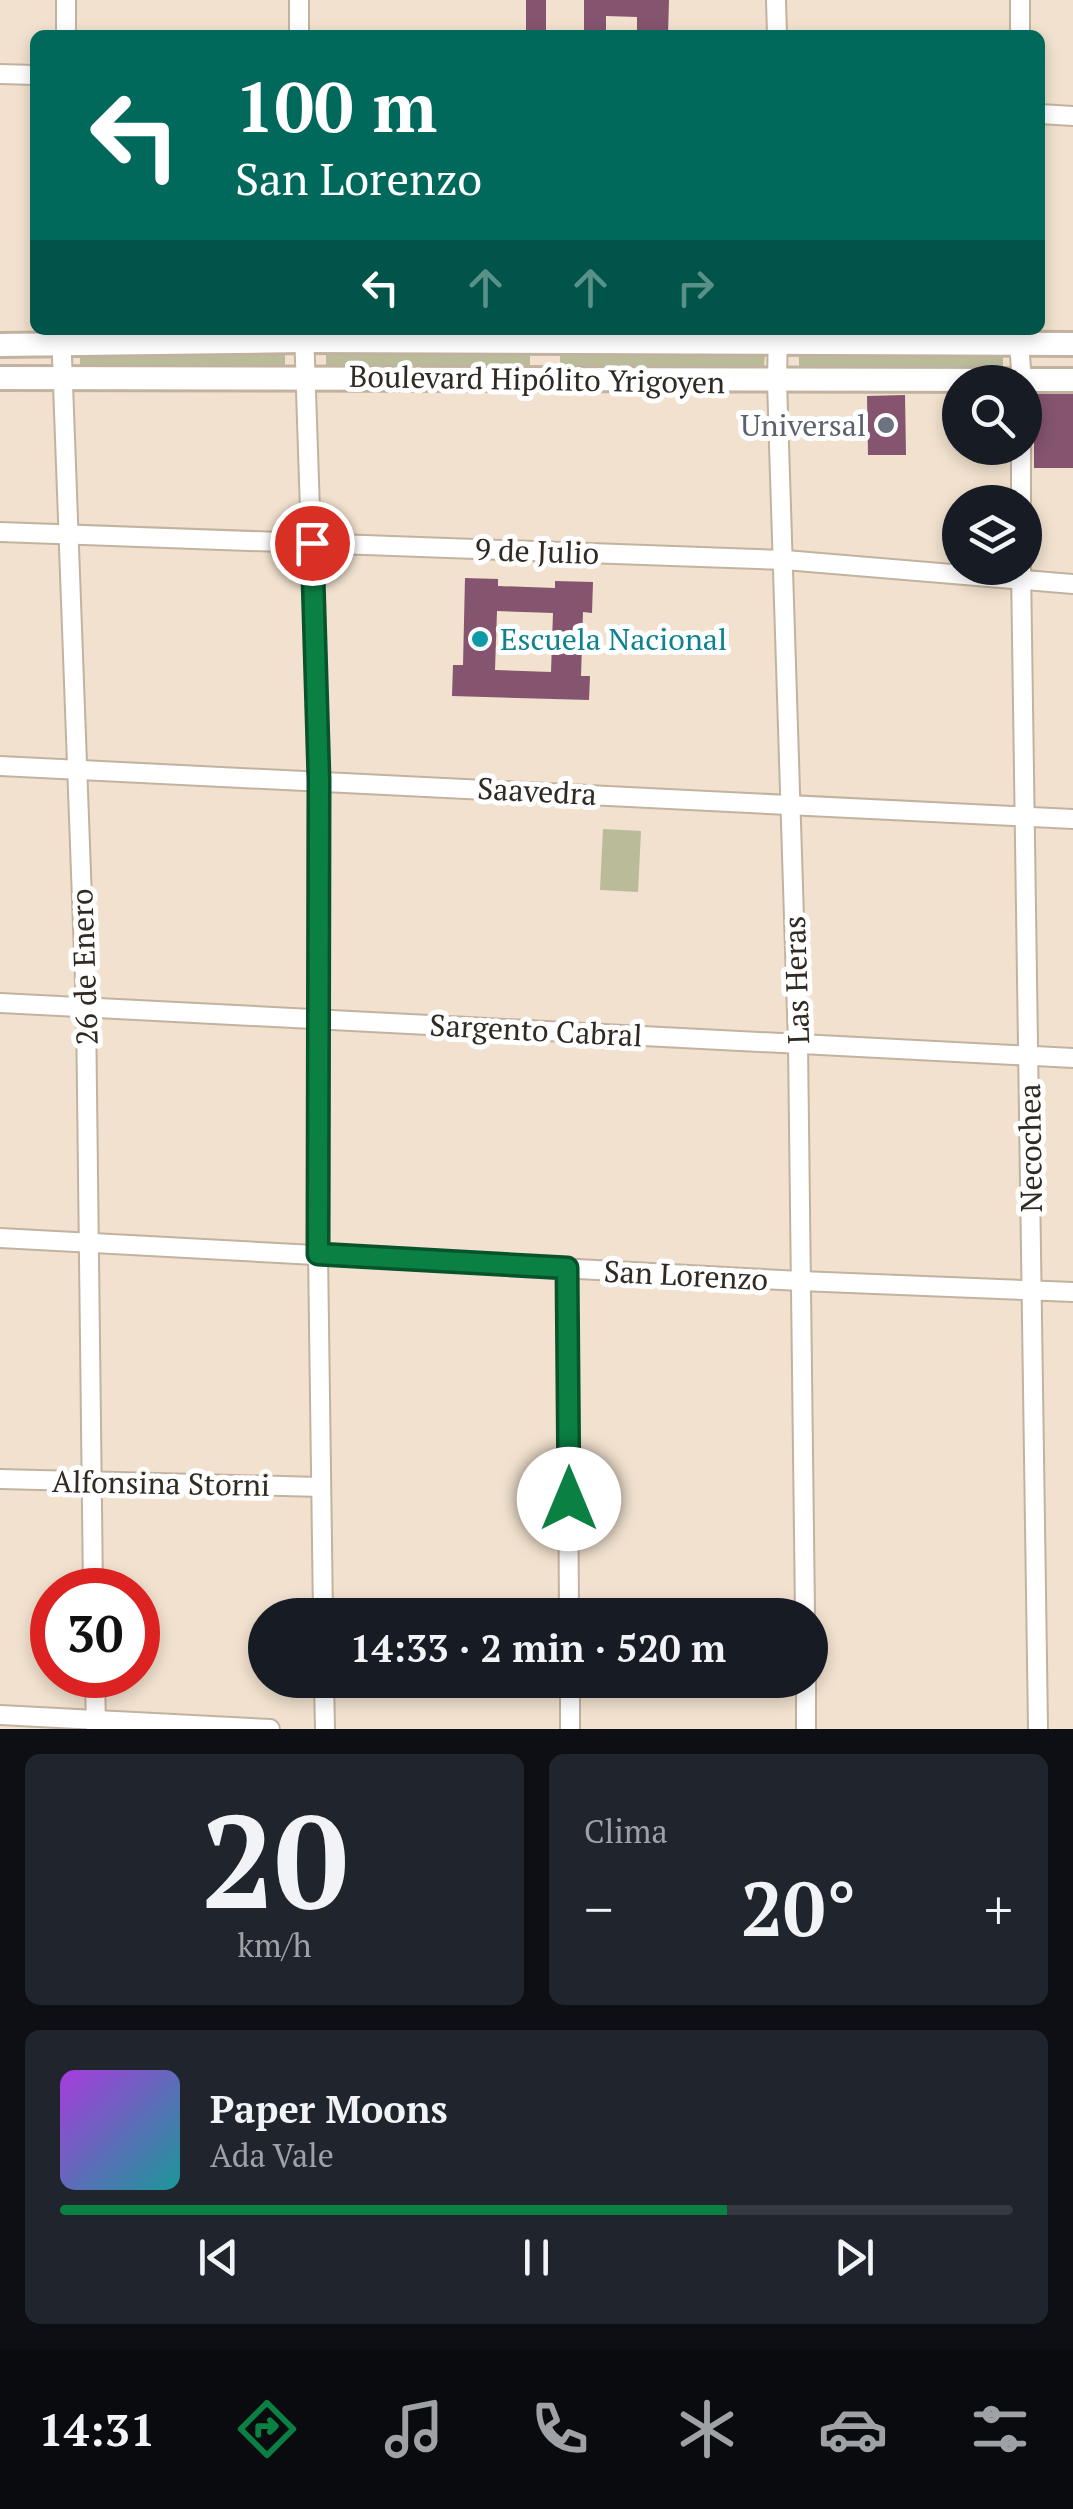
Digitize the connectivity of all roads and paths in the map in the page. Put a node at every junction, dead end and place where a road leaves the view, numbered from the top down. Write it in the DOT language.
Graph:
graph roads {
  1 [pos="66,0"];
  2 [pos="299,0"];
  3 [pos="776,0"];
  4 [pos="1020,0"];
  5 [pos="66,30"];
  6 [pos="299,30"];
  7 [pos="777,30"];
  8 [pos="1020,30"];
  9 [pos="0,74"];
  10 [pos="30,75"];
  11 [pos="1045,114"];
  12 [pos="1073,116"];
  13 [pos="304,336"];
  14 [pos="1018,336"];
  15 [pos="778,337"];
  16 [pos="61,338"];
  17 [pos="544,343"];
  18 [pos="1073,344"];
  19 [pos="0,345"];
  20 [pos="1021,365"];
  21 [pos="305,376"];
  22 [pos="0,378"];
  23 [pos="63,378"];
  24 [pos="544,379"];
  25 [pos="1073,380"];
  26 [pos="777,381"];
  27 [pos="942,381"];
  28 [pos="1042,381"];
  29 [pos="0,532"];
  30 [pos="71,535"];
  31 [pos="312,543"];
  32 [pos="785,560"];
  33 [pos="942,569"];
  34 [pos="1042,578"];
  35 [pos="1073,584"];
  36 [pos="1021,585"];
  37 [pos="0,766"];
  38 [pos="76,768"];
  39 [pos="319,780"];
  40 [pos="790,804"];
  41 [pos="1026,816"];
  42 [pos="1073,819"];
  43 [pos="0,1003"];
  44 [pos="86,1008"];
  45 [pos="320,1020"];
  46 [pos="798,1044"];
  47 [pos="1028,1055"];
  48 [pos="1073,1058"];
  49 [pos="0,1238"];
  50 [pos="88,1241"];
  51 [pos="318,1254"];
  52 [pos="567,1268"];
  53 [pos="800,1281"];
  54 [pos="1031,1290"];
  55 [pos="1073,1292"];
  56 [pos="0,1479"];
  57 [pos="90,1482"];
  58 [pos="321,1487"];
  59 [pos="92,1568"];
  60 [pos="323,1598"];
  61 [pos="570,1598"];
  62 [pos="805,1598"];
  63 [pos="95,1698"];
  64 [pos="324,1698"];
  65 [pos="570,1698"];
  66 [pos="806,1698"];
  67 [pos="0,1715"];
  68 [pos="96,1724"];
  69 [pos="270,1729"];
  70 [pos="325,1729"];
  71 [pos="570,1729"];
  72 [pos="806,1729"];
  73 [pos="1038,1729"];
  1 -- 5 [label="street"];
  2 -- 6 [label="street"];
  3 -- 7 [label="street"];
  4 -- 8 [label="street"];
  9 -- 10 [label="street"];
  11 -- 12 [label="street"];
  13 -- 16 [label="main road, Boulevard Hipólito Yrigoyen"];
  13 -- 17 [label="main road, Boulevard Hipólito Yrigoyen"];
  13 -- 21 [label="street"];
  14 -- 15 [label="main road, Boulevard Hipólito Yrigoyen"];
  14 -- 18 [label="main road, Boulevard Hipólito Yrigoyen"];
  14 -- 20 [label="street"];
  15 -- 17 [label="main road, Boulevard Hipólito Yrigoyen"];
  15 -- 26 [label="street, Las Heras"];
  16 -- 19 [label="main road, Boulevard Hipólito Yrigoyen"];
  16 -- 23 [label="street, 26 de Enero"];
  17 -- 24 [label="main road"];
  21 -- 23 [label="main road, Boulevard Hipólito Yrigoyen"];
  21 -- 24 [label="main road, Boulevard Hipólito Yrigoyen"];
  21 -- 31 [label="street"];
  22 -- 23 [label="main road, Boulevard Hipólito Yrigoyen"];
  23 -- 30 [label="street, 26 de Enero"];
  24 -- 26 [label="main road, Boulevard Hipólito Yrigoyen"];
  25 -- 28 [label="main road, Boulevard Hipólito Yrigoyen"];
  26 -- 27 [label="main road, Boulevard Hipólito Yrigoyen"];
  26 -- 32 [label="street, Las Heras"];
  29 -- 30 [label="street, 9 de Julio"];
  30 -- 31 [label="street, 9 de Julio"];
  30 -- 38 [label="street, 26 de Enero"];
  31 -- 32 [label="street, 9 de Julio"];
  31 -- 39 [label="street"];
  32 -- 33 [label="street, 9 de Julio"];
  32 -- 40 [label="street, Las Heras"];
  34 -- 35 [label="street, 9 de Julio"];
  36 -- 41 [label="street, Necochea"];
  37 -- 38 [label="street, Saavedra"];
  38 -- 39 [label="street, Saavedra"];
  38 -- 44 [label="street, 26 de Enero"];
  39 -- 40 [label="street, Saavedra"];
  39 -- 45 [label="street"];
  40 -- 41 [label="street, Saavedra"];
  40 -- 46 [label="street, Las Heras"];
  41 -- 42 [label="street, Saavedra"];
  41 -- 47 [label="street, Necochea"];
  43 -- 44 [label="street, Sargento Cabral"];
  44 -- 45 [label="street, Sargento Cabral"];
  44 -- 50 [label="street, 26 de Enero"];
  45 -- 46 [label="street, Sargento Cabral"];
  45 -- 51 [label="street"];
  46 -- 47 [label="street, Sargento Cabral"];
  46 -- 53 [label="street, Las Heras"];
  47 -- 48 [label="street, Sargento Cabral"];
  47 -- 54 [label="street, Necochea"];
  49 -- 50 [label="street, San Lorenzo"];
  50 -- 51 [label="street, San Lorenzo"];
  50 -- 57 [label="street, 26 de Enero"];
  51 -- 52 [label="street, San Lorenzo"];
  51 -- 58 [label="street"];
  52 -- 53 [label="street, San Lorenzo"];
  52 -- 61 [label="street"];
  53 -- 54 [label="street, San Lorenzo"];
  53 -- 62 [label="street, Las Heras"];
  54 -- 55 [label="street, San Lorenzo"];
  54 -- 73 [label="street, Necochea"];
  56 -- 57 [label="street, Alfonsina Storni"];
  57 -- 58 [label="street, Alfonsina Storni"];
  57 -- 59 [label="street, 26 de Enero"];
  58 -- 60 [label="street"];
  63 -- 68 [label="street"];
  64 -- 70 [label="street"];
  65 -- 71 [label="street"];
  66 -- 72 [label="street"];
  67 -- 68 [label="street"];
  68 -- 69 [label="street"];
}
